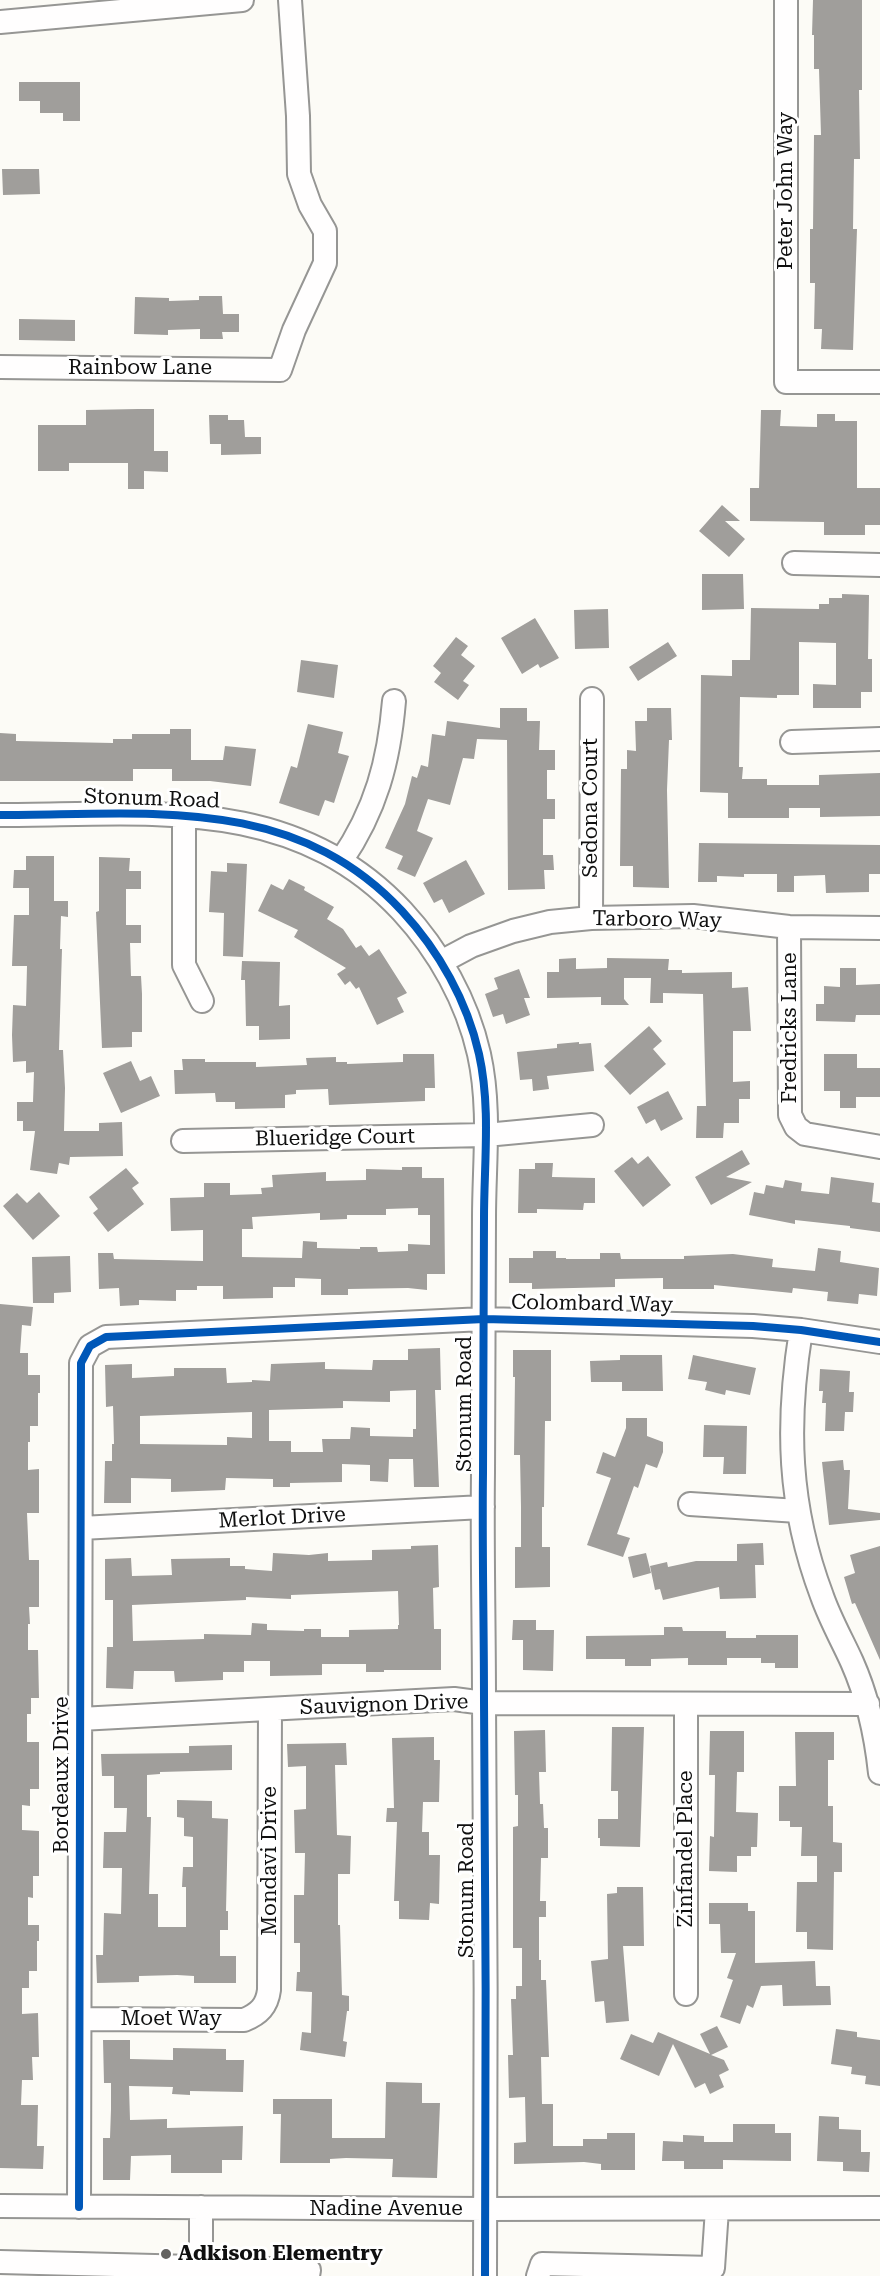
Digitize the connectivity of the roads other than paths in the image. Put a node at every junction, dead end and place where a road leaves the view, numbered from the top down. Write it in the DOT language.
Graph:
graph roads {
  1 [pos="242,0"];
  2 [pos="290,0"];
  3 [pos="786,0"];
  4 [pos="0,22"];
  5 [pos="0,367"];
  6 [pos="880,382"];
  7 [pos="794,563"];
  8 [pos="880,565"];
  9 [pos="592,699"];
  10 [pos="394,701"];
  11 [pos="880,739"];
  12 [pos="792,742"];
  13 [pos="0,815"];
  14 [pos="184,815"];
  15 [pos="341,861"];
  16 [pos="591,918"];
  17 [pos="789,927"];
  18 [pos="880,928"];
  19 [pos="441,962"];
  20 [pos="202,1001"];
  21 [pos="592,1125"];
  22 [pos="486,1135"];
  23 [pos="183,1141"];
  24 [pos="880,1147"];
  25 [pos="484,1319"];
  26 [pos="801,1330"];
  27 [pos="880,1342"];
  28 [pos="90,1346"];
  29 [pos="690,1504"];
  30 [pos="483,1507"];
  31 [pos="798,1511"];
  32 [pos="81,1528"];
  33 [pos="484,1703"];
  34 [pos="686,1704"];
  35 [pos="868,1704"];
  36 [pos="270,1709"];
  37 [pos="80,1719"];
  38 [pos="880,1773"];
  39 [pos="686,1994"];
  40 [pos="261,2011"];
  41 [pos="80,2019"];
  42 [pos="0,2206"];
  43 [pos="80,2206"];
  44 [pos="201,2207"];
  45 [pos="880,2208"];
  46 [pos="486,2209"];
  47 [pos="717,2209"];
  48 [pos="0,2262"];
  49 [pos="201,2272"];
  50 [pos="308,2276"];
  51 [pos="485,2276"];
  52 [pos="538,2276"];
  1 -- 4 [label="street"];
  2 -- 5 [label="street, Rainbow Lane"];
  3 -- 6 [label="street, Peter John Way"];
  7 -- 8 [label="street"];
  9 -- 16 [label="street, Sedona Court"];
  10 -- 15 [label="street"];
  11 -- 12 [label="street"];
  13 -- 14 [label="street, Stonum Road"];
  14 -- 15 [label="street, Stonum Road"];
  14 -- 20 [label="street"];
  15 -- 19 [label="street, Stonum Road"];
  16 -- 17 [label="street, Tarboro Way"];
  16 -- 19 [label="street, Tarboro Way"];
  17 -- 18 [label="street, Tarboro Way"];
  17 -- 24 [label="street, Fredricks Lane"];
  19 -- 22 [label="street, Stonum Road"];
  21 -- 22 [label="street, Blueridge Court"];
  22 -- 23 [label="street, Blueridge Court"];
  22 -- 25 [label="street, Stonum Road"];
  25 -- 26 [label="street, Colombard Way"];
  25 -- 28 [label="street, Colombard Way"];
  25 -- 30 [label="street, Stonum Road"];
  26 -- 27 [label="street, Colombard Way"];
  26 -- 31 [label="street"];
  28 -- 32 [label="street, Bordeaux Drive"];
  29 -- 31 [label="street"];
  30 -- 32 [label="street, Merlot Drive"];
  30 -- 33 [label="street, Stonum Road"];
  31 -- 35 [label="street"];
  32 -- 37 [label="street, Bordeaux Drive"];
  33 -- 34 [label="street, Sauvignon Drive"];
  33 -- 36 [label="street, Sauvignon Drive"];
  33 -- 46 [label="street, Stonum Road"];
  34 -- 35 [label="street, Sauvignon Drive"];
  34 -- 39 [label="street, Zinfandel Place"];
  35 -- 38 [label="street"];
  36 -- 37 [label="street, Sauvignon Drive"];
  36 -- 40 [label="street, Mondavi Drive"];
  37 -- 41 [label="street, Bordeaux Drive"];
  40 -- 41 [label="street, Moet Way"];
  41 -- 43 [label="street, Bordeaux Drive"];
  42 -- 43 [label="street, Nadine Avenue"];
  43 -- 44 [label="street, Nadine Avenue"];
  44 -- 46 [label="street, Nadine Avenue"];
  44 -- 49 [label="street"];
  45 -- 47 [label="street, Nadine Avenue"];
  46 -- 47 [label="street, Nadine Avenue"];
  46 -- 51 [label="street, Stonum Road"];
  47 -- 52 [label="street"];
  48 -- 49 [label="street"];
  49 -- 50 [label="street"];
}
